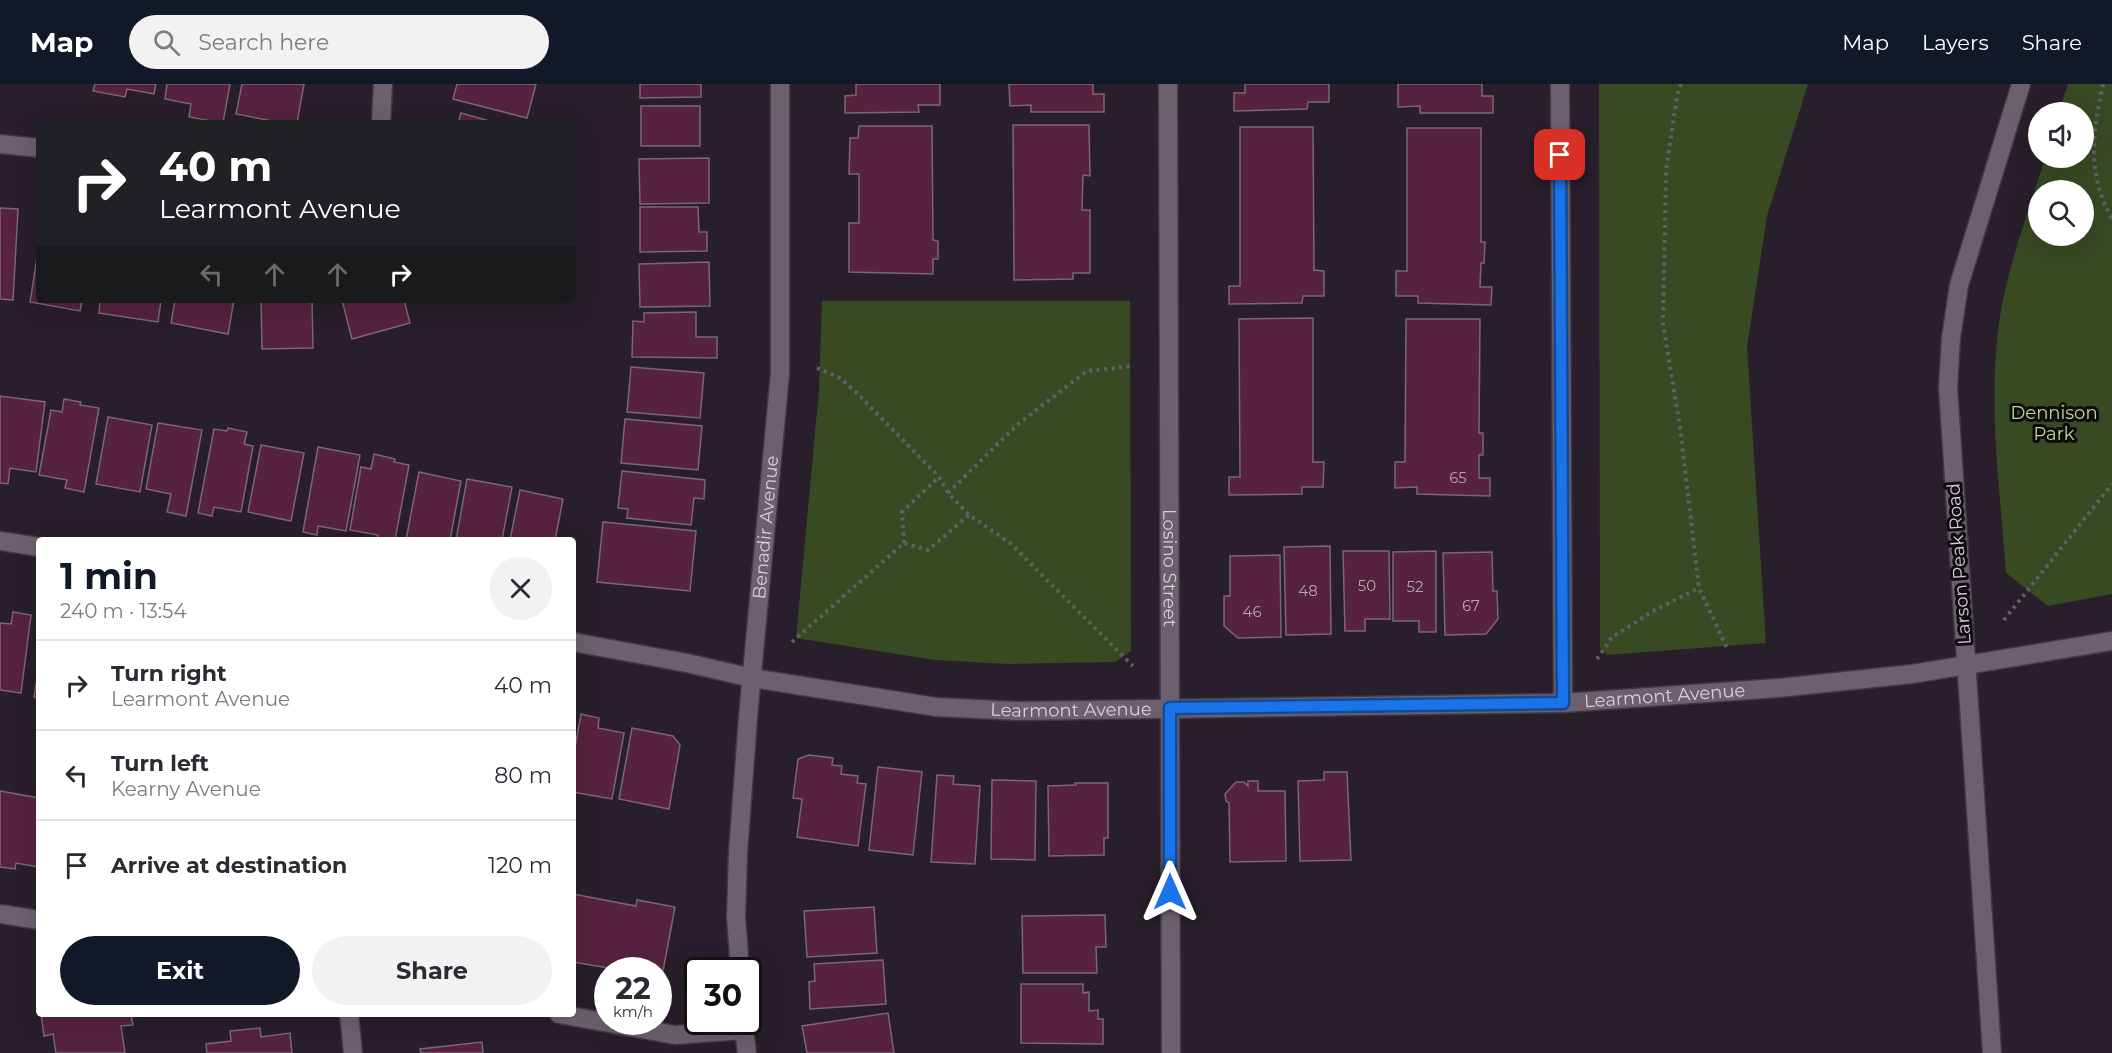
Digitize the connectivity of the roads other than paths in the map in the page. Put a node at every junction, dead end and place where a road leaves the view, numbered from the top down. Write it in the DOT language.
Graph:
graph roads {
  1 [pos="383,84"];
  2 [pos="780,84"];
  3 [pos="1168,84"];
  4 [pos="1560,84"];
  5 [pos="2021,84"];
  6 [pos="381,120"];
  7 [pos="0,144"];
  8 [pos="36,148"];
  9 [pos="0,541"];
  10 [pos="36,547"];
  11 [pos="2112,641"];
  12 [pos="576,643"];
  13 [pos="1966,666"];
  14 [pos="752,678"];
  15 [pos="1563,703"];
  16 [pos="1170,708"];
  17 [pos="0,914"];
  18 [pos="36,920"];
  19 [pos="739,957"];
  20 [pos="349,1017"];
  21 [pos="576,1017"];
  22 [pos="684,1034"];
  23 [pos="744,1035"];
  24 [pos="353,1053"];
  25 [pos="747,1053"];
  26 [pos="1171,1053"];
  27 [pos="1992,1053"];
  1 -- 6 [label="street"];
  2 -- 14 [label="street, Benadir Avenue"];
  3 -- 16 [label="street, Losino Street"];
  4 -- 15 [label="street"];
  5 -- 13 [label="street, Larson Peak Road"];
  7 -- 8 [label="street"];
  9 -- 10 [label="street"];
  11 -- 13 [label="street, Learmont Avenue"];
  12 -- 14 [label="street, Learmont Avenue"];
  13 -- 15 [label="street, Learmont Avenue"];
  13 -- 27 [label="street, Larson Peak Road"];
  14 -- 16 [label="street, Learmont Avenue"];
  14 -- 19 [label="street, Benadir Avenue"];
  15 -- 16 [label="street, Learmont Avenue"];
  16 -- 26 [label="street, Losino Street"];
  17 -- 18 [label="street"];
  20 -- 24 [label="street"];
  21 -- 22 [label="street"];
  23 -- 25 [label="street"];
}
